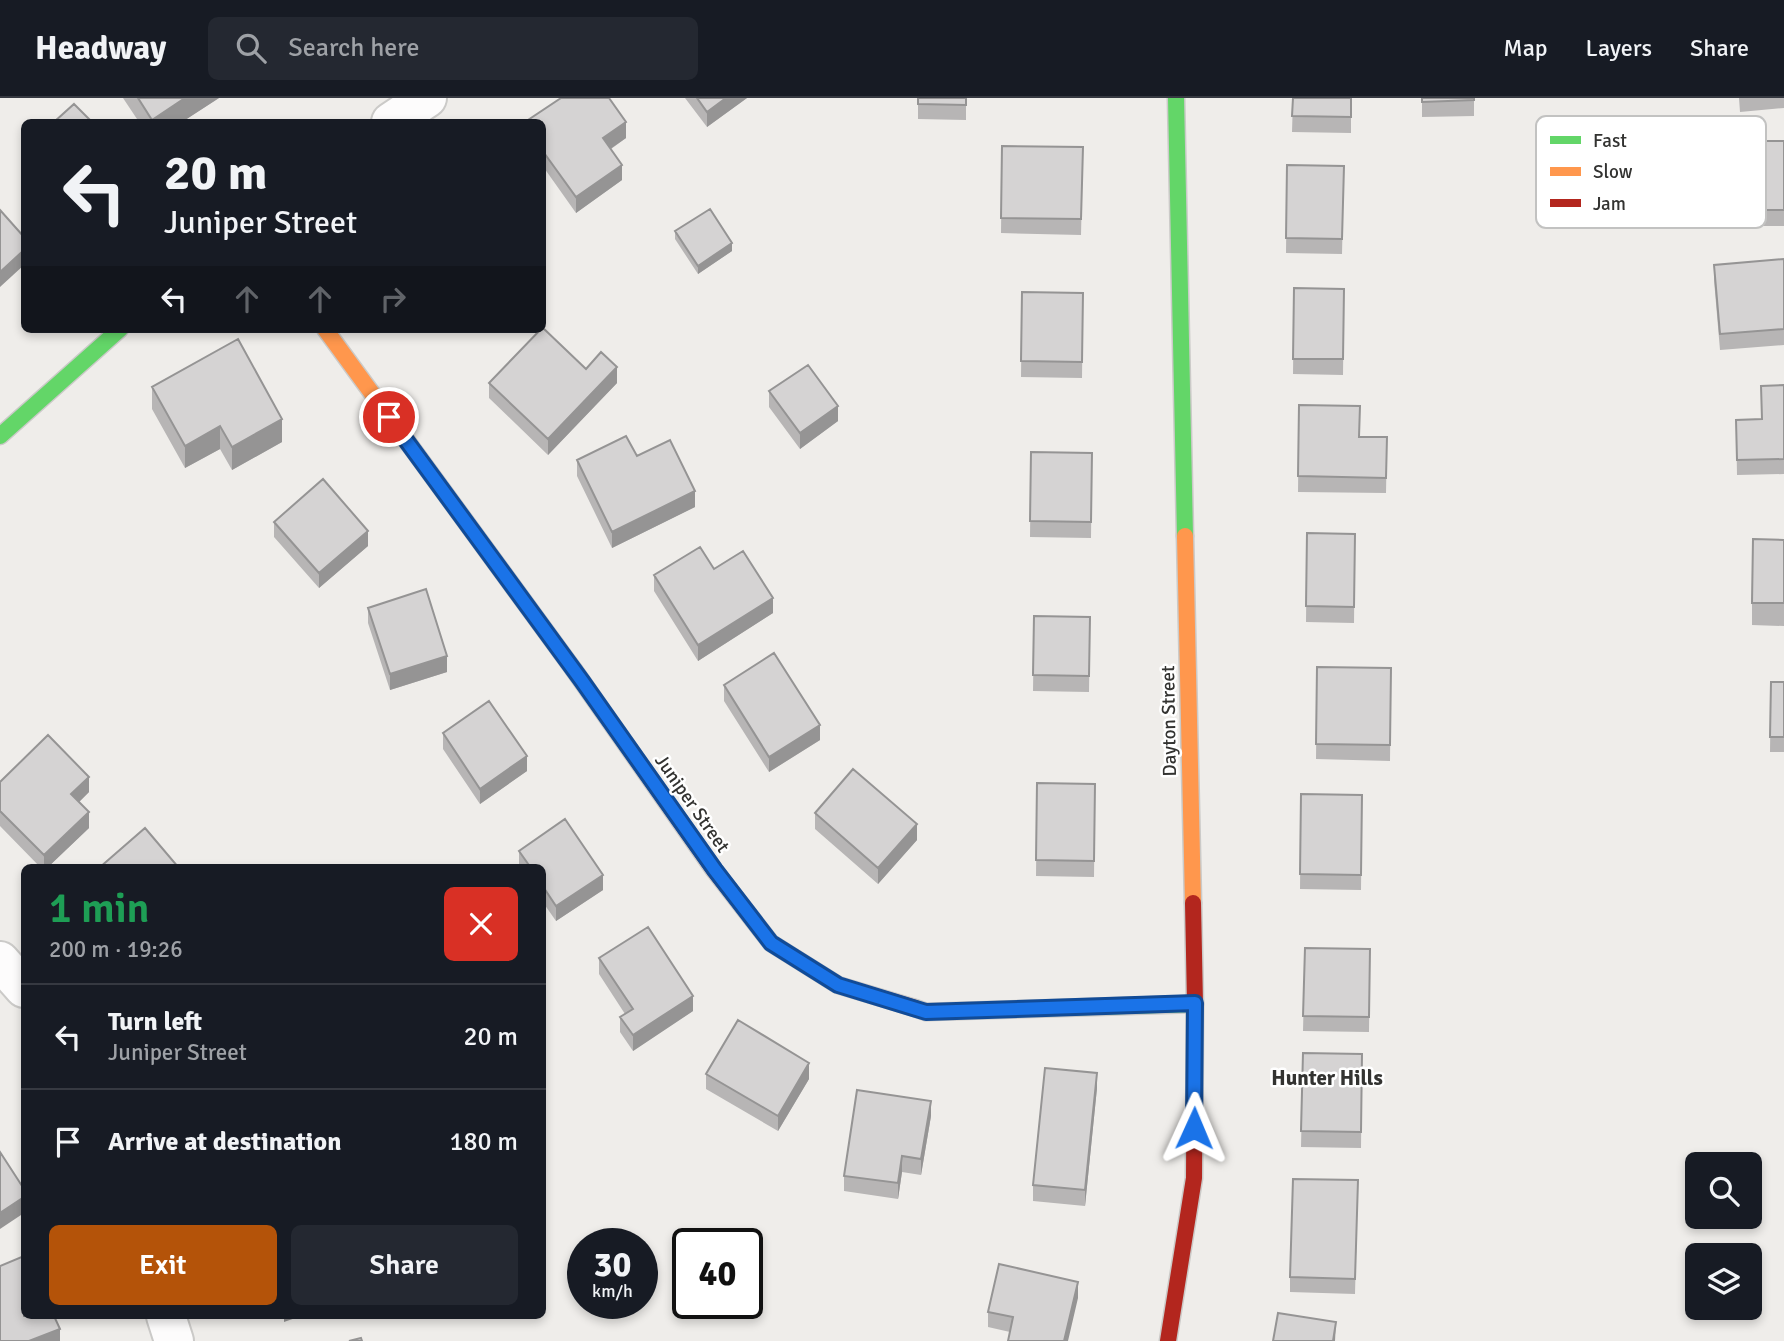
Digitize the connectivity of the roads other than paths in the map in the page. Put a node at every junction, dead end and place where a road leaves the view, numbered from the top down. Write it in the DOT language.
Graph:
graph roads {
  1 [pos="427,98"];
  2 [pos="1176,98"];
  3 [pos="396,119"];
  4 [pos="116,333"];
  5 [pos="328,333"];
  6 [pos="0,436"];
  7 [pos="0,961"];
  8 [pos="21,985"];
  9 [pos="1195,1003"];
  10 [pos="167,1319"];
  11 [pos="174,1341"];
  12 [pos="1168,1341"];
  1 -- 3 [label="street"];
  2 -- 9 [label="street, Dayton Street"];
  4 -- 6 [label="street"];
  5 -- 9 [label="street, Juniper Street"];
  7 -- 8 [label="street"];
  9 -- 12 [label="street, Dayton Street"];
  10 -- 11 [label="street"];
}
